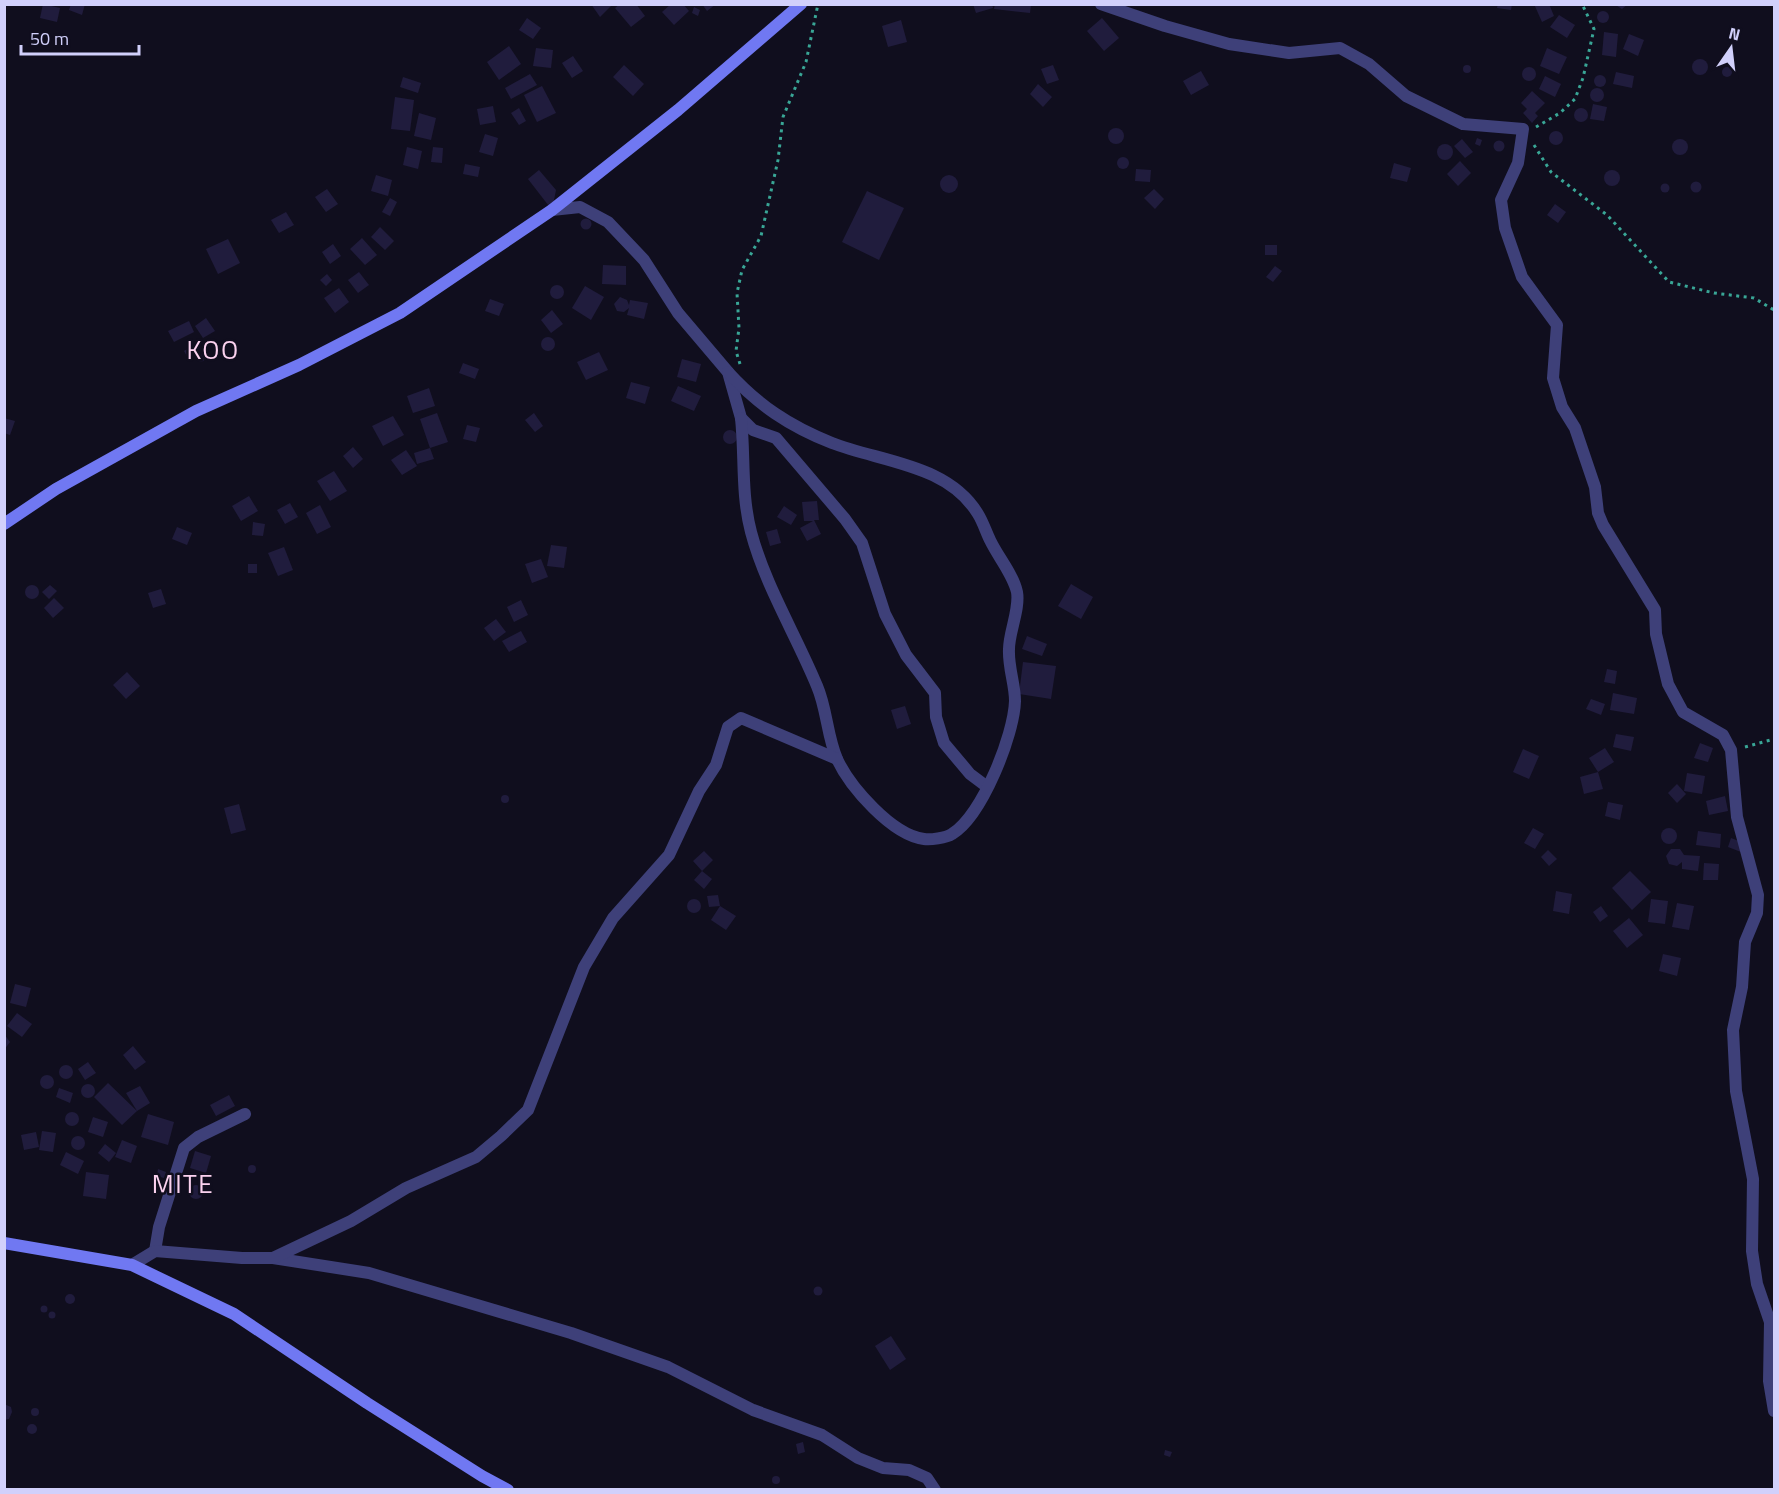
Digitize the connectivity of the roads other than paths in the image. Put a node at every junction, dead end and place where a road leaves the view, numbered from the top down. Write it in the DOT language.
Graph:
graph roads {
  1 [pos="801,4"];
  2 [pos="1101,4"];
  3 [pos="552,210"];
  4 [pos="728,372"];
  5 [pos="741,418"];
  6 [pos="4,524"];
  7 [pos="837,759"];
  8 [pos="986,786"];
  9 [pos="245,1114"];
  10 [pos="4,1243"];
  11 [pos="155,1251"];
  12 [pos="273,1257"];
  13 [pos="132,1265"];
  14 [pos="1774,1411"];
  15 [pos="508,1490"];
  16 [pos="935,1490"];
  1 -- 3 [label="street"];
  2 -- 14 [label="street"];
  3 -- 4 [label="street"];
  3 -- 6 [label="street"];
  4 -- 5 [label="street"];
  4 -- 8 [label="street"];
  5 -- 7 [label="street"];
  5 -- 8 [label="street"];
  7 -- 8 [label="street"];
  7 -- 12 [label="street"];
  9 -- 11 [label="street"];
  10 -- 13 [label="street"];
  11 -- 12 [label="street"];
  11 -- 13 [label="street"];
  12 -- 16 [label="street"];
  13 -- 15 [label="street"];
}
